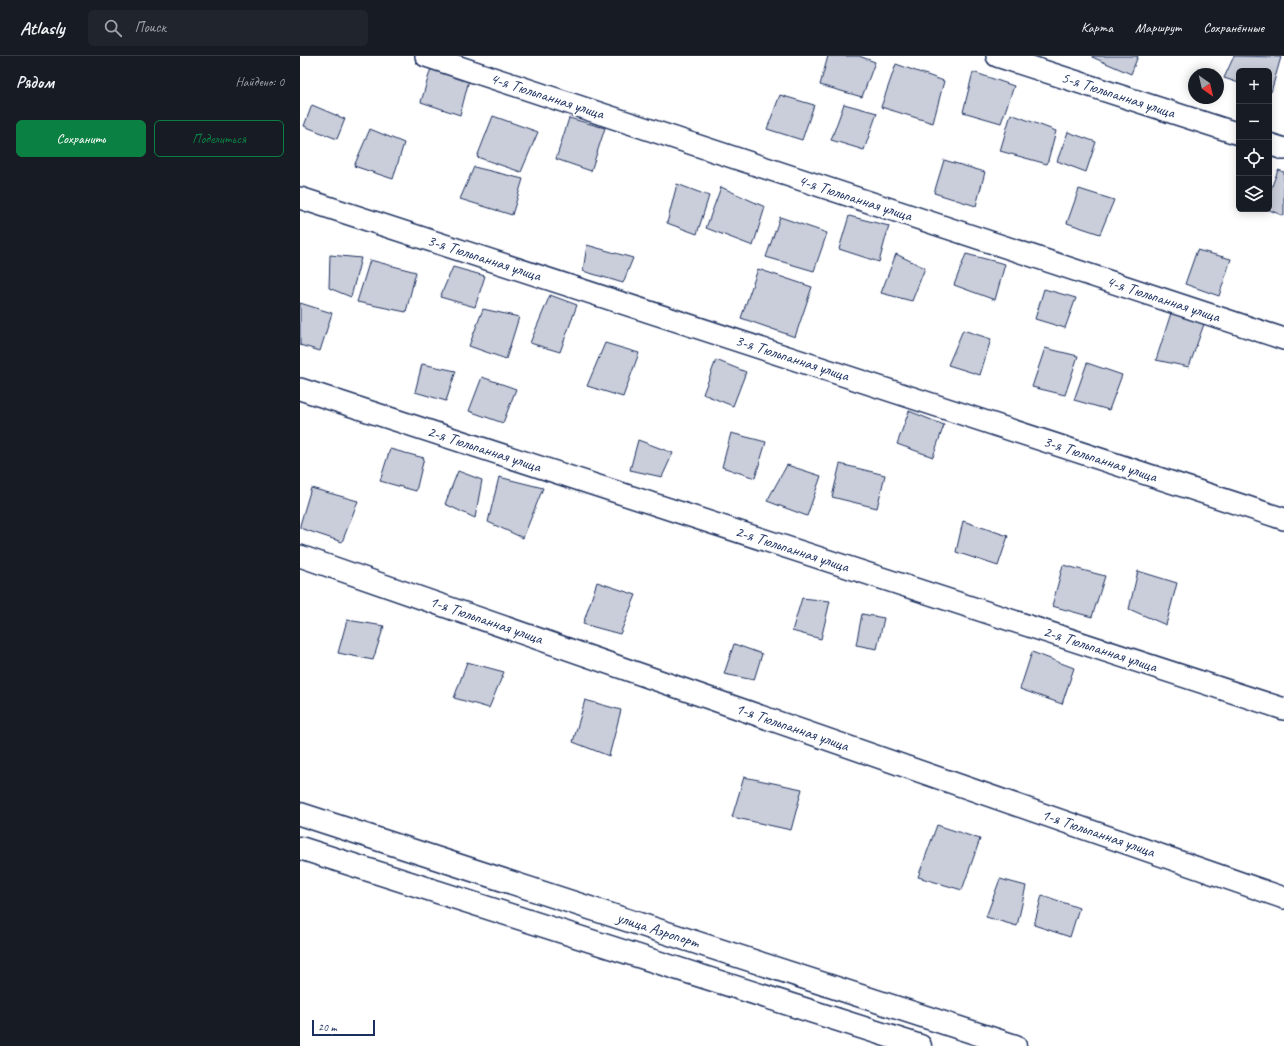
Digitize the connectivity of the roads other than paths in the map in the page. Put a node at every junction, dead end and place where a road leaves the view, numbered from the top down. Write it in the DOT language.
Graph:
graph roads {
  1 [pos="426,56"];
  2 [pos="997,56"];
  3 [pos="1236,133"];
  4 [pos="1272,145"];
  5 [pos="1284,149"];
  6 [pos="300,198"];
  7 [pos="1284,339"];
  8 [pos="300,389"];
  9 [pos="1284,519"];
  10 [pos="300,556"];
  11 [pos="1284,709"];
  12 [pos="300,814"];
  13 [pos="300,848"];
  14 [pos="1284,898"];
  15 [pos="920,1046"];
  16 [pos="1015,1046"];
  1 -- 7 [label="street, 4-я Тюльпанная улица"];
  2 -- 3 [label="street, 5-я Тюльпанная улица"];
  4 -- 5 [label="street"];
  6 -- 9 [label="street, 3-я Тюльпанная улица"];
  8 -- 11 [label="street, 2-я Тюльпанная улица"];
  10 -- 14 [label="street, 1-я Тюльпанная улица"];
  12 -- 16 [label="main road, улица Аэропорт"];
  13 -- 15 [label="main road, улица Аэропорт"];
}
